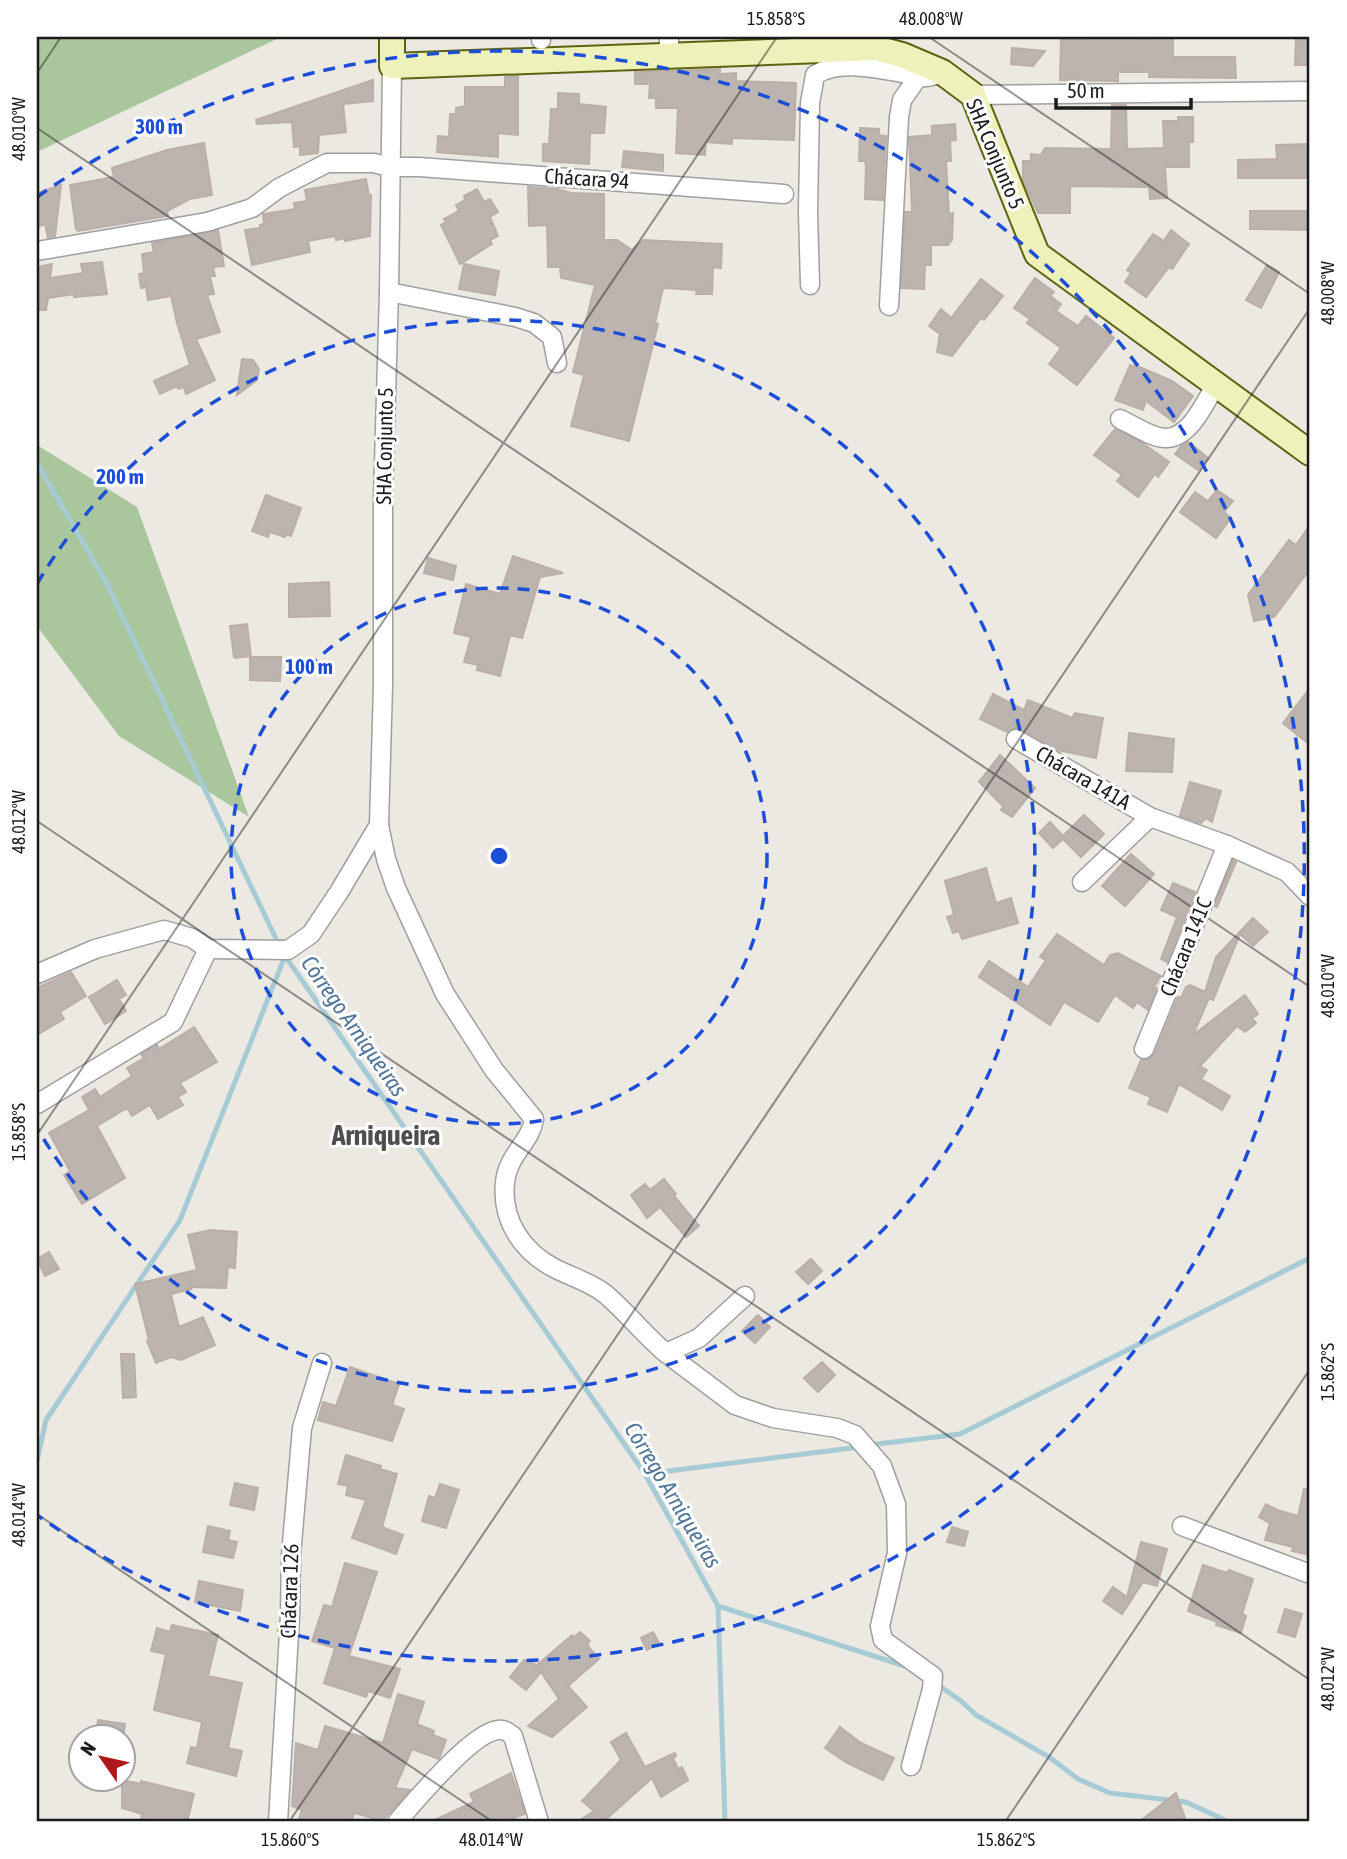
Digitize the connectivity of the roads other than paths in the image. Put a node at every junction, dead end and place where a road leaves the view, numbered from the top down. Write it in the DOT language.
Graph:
graph roads {
  1 [pos="392,37"];
  2 [pos="876,43"];
  3 [pos="669,46"];
  4 [pos="392,66"];
  5 [pos="930,75"];
  6 [pos="1310,91"];
  7 [pos="973,95"];
  8 [pos="389,167"];
  9 [pos="784,194"];
  10 [pos="37,251"];
  11 [pos="810,285"];
  12 [pos="389,292"];
  13 [pos="889,306"];
  14 [pos="557,363"];
  15 [pos="1215,386"];
  16 [pos="1120,419"];
  17 [pos="1307,445"];
  18 [pos="1016,739"];
  19 [pos="1150,817"];
  20 [pos="379,825"];
  21 [pos="1227,845"];
  22 [pos="1082,882"];
  23 [pos="1310,896"];
  24 [pos="208,948"];
  25 [pos="37,974"];
  26 [pos="1144,1049"];
  27 [pos="37,1104"];
  28 [pos="745,1296"];
  29 [pos="666,1353"];
  30 [pos="323,1363"];
  31 [pos="1182,1526"];
  32 [pos="1310,1574"];
  33 [pos="911,1766"];
  34 [pos="278,1822"];
  35 [pos="397,1822"];
  36 [pos="539,1822"];
  1 -- 4 [label="street, SHA Conjunto 5"];
  2 -- 3 [label="street, SHA Conjunto 5"];
  2 -- 5 [label="street, SHA Conjunto 5"];
  3 -- 4 [label="street, SHA Conjunto 5"];
  4 -- 8 [label="street, SHA Conjunto 5"];
  5 -- 7 [label="street, SHA Conjunto 5"];
  5 -- 11 [label="street"];
  5 -- 13 [label="street"];
  6 -- 7 [label="street"];
  7 -- 15 [label="street, SHA Conjunto 5"];
  8 -- 9 [label="street, Chácara 94"];
  8 -- 10 [label="street, Chácara 94"];
  8 -- 12 [label="street, SHA Conjunto 5"];
  12 -- 14 [label="street"];
  12 -- 20 [label="street, SHA Conjunto 5"];
  15 -- 16 [label="street"];
  15 -- 17 [label="street, SHA Conjunto 5"];
  18 -- 19 [label="street, Chácara 141A"];
  19 -- 21 [label="street, Chácara 141A"];
  19 -- 22 [label="street, Chácara 141A"];
  20 -- 24 [label="street"];
  20 -- 29 [label="street, SHA Conjunto 5"];
  21 -- 23 [label="street, Chácara 141A"];
  21 -- 26 [label="street, Chácara 141C"];
  24 -- 25 [label="street"];
  24 -- 27 [label="street"];
  28 -- 29 [label="street"];
  29 -- 33 [label="street"];
  30 -- 34 [label="street, Chácara 126"];
  31 -- 32 [label="street"];
  35 -- 36 [label="street"];
}
